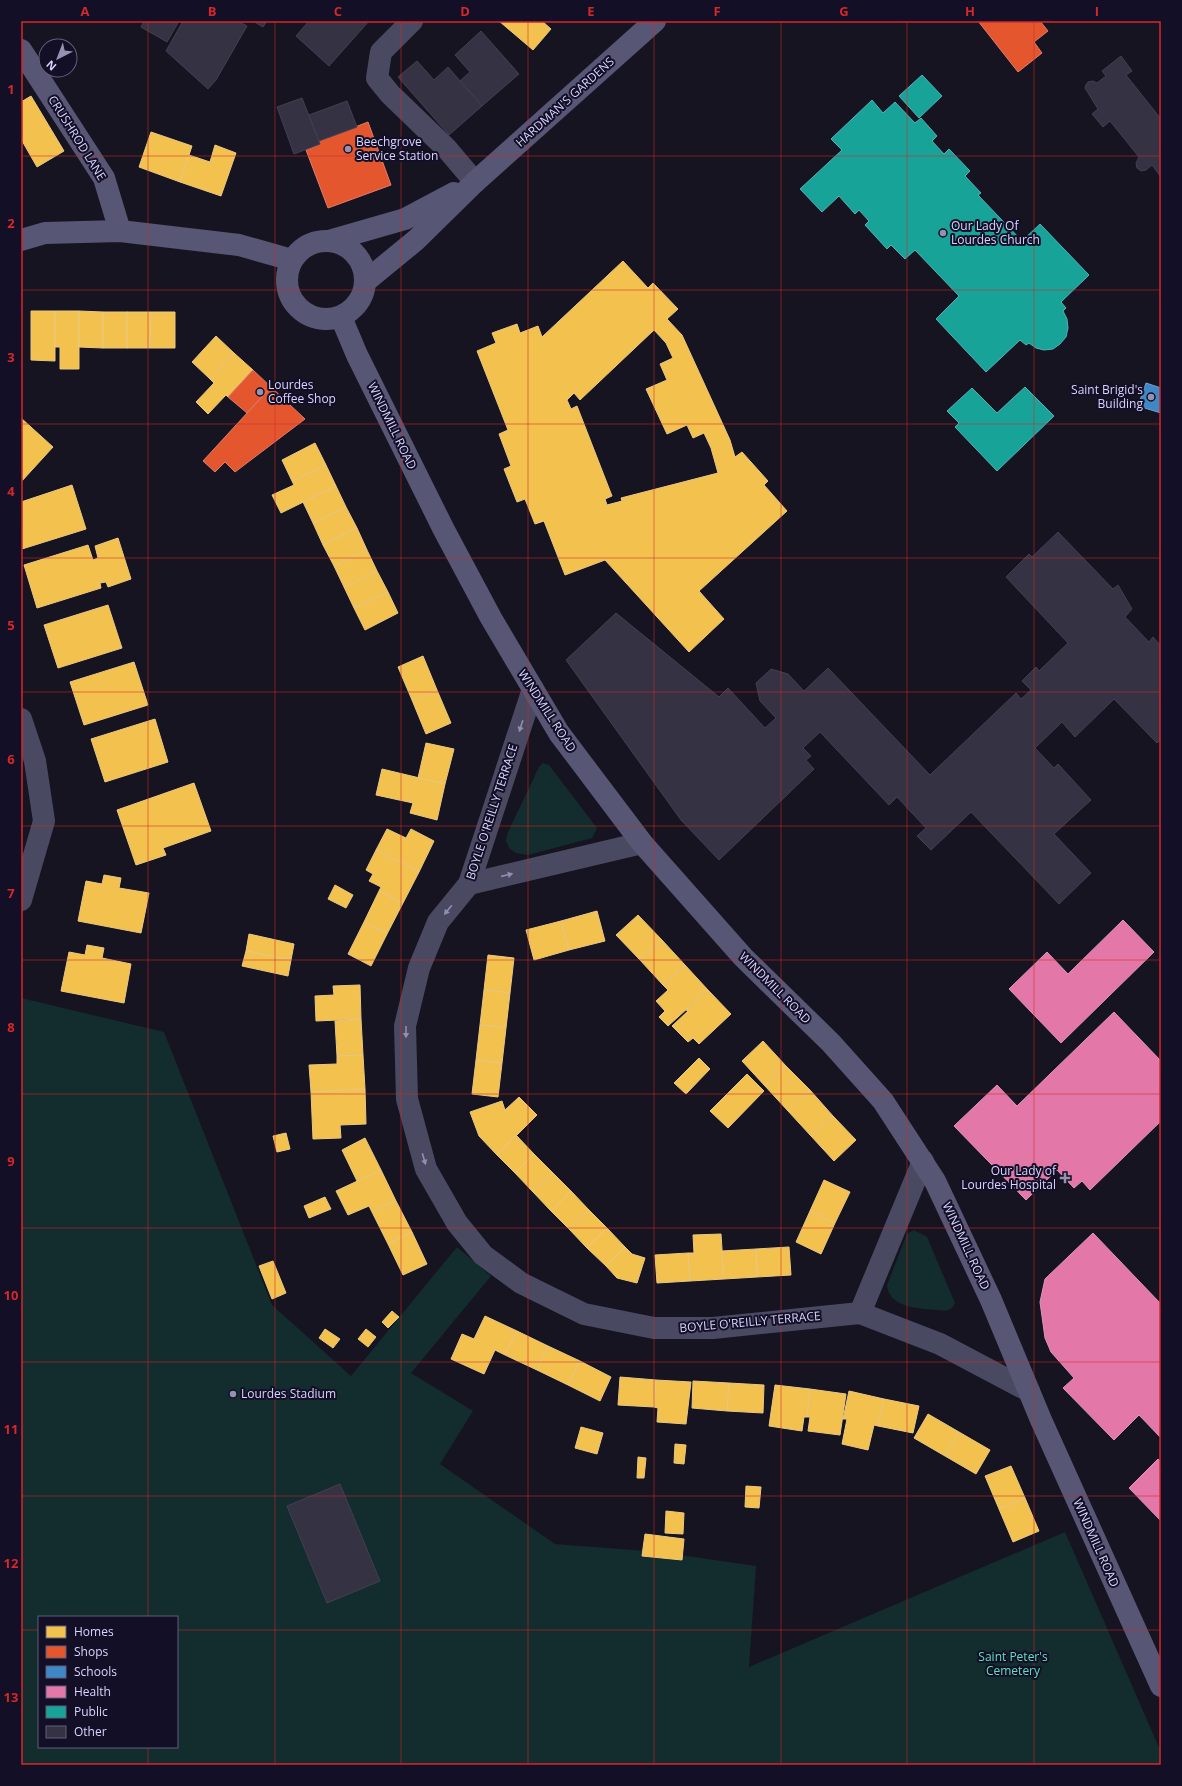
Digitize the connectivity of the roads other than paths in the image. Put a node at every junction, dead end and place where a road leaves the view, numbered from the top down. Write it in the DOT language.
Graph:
graph roads {
  1 [pos="412,21"];
  2 [pos="655,21"];
  3 [pos="21,50"];
  4 [pos="475,182"];
  5 [pos="120,232"];
  6 [pos="21,240"];
  7 [pos="332,240"];
  8 [pos="292,260"];
  9 [pos="366,280"];
  10 [pos="341,317"];
  11 [pos="533,689"];
  12 [pos="21,719"];
  13 [pos="642,843"];
  14 [pos="469,884"];
  15 [pos="21,900"];
  16 [pos="923,1161"];
  17 [pos="860,1313"];
  18 [pos="1029,1391"];
  19 [pos="1161,1686"];
  1 -- 4 [label="street"];
  2 -- 4 [label="main road, HARDMAN'S GARDENS"];
  3 -- 5 [label="main road, CRUSHROD LANE"];
  4 -- 7 [label="main road, HARDMAN'S GARDENS"];
  4 -- 9 [label="main road, HARDMAN'S GARDENS"];
  5 -- 6 [label="main road"];
  5 -- 8 [label="main road"];
  7 -- 8 [label="main road"];
  7 -- 9 [label="main road"];
  8 -- 10 [label="main road"];
  9 -- 10 [label="main road"];
  10 -- 11 [label="main road, WINDMILL ROAD"];
  11 -- 13 [label="main road, WINDMILL ROAD"];
  11 -- 14 [label="street, BOYLE O'REILLY TERRACE, one-way"];
  12 -- 15 [label="street"];
  14 -- 13 [label="street, one-way"];
  13 -- 16 [label="main road, WINDMILL ROAD"];
  14 -- 17 [label="street, BOYLE O'REILLY TERRACE, one-way"];
  16 -- 17 [label="street"];
  16 -- 18 [label="main road, WINDMILL ROAD"];
  17 -- 18 [label="street"];
  18 -- 19 [label="main road, WINDMILL ROAD"];
}
